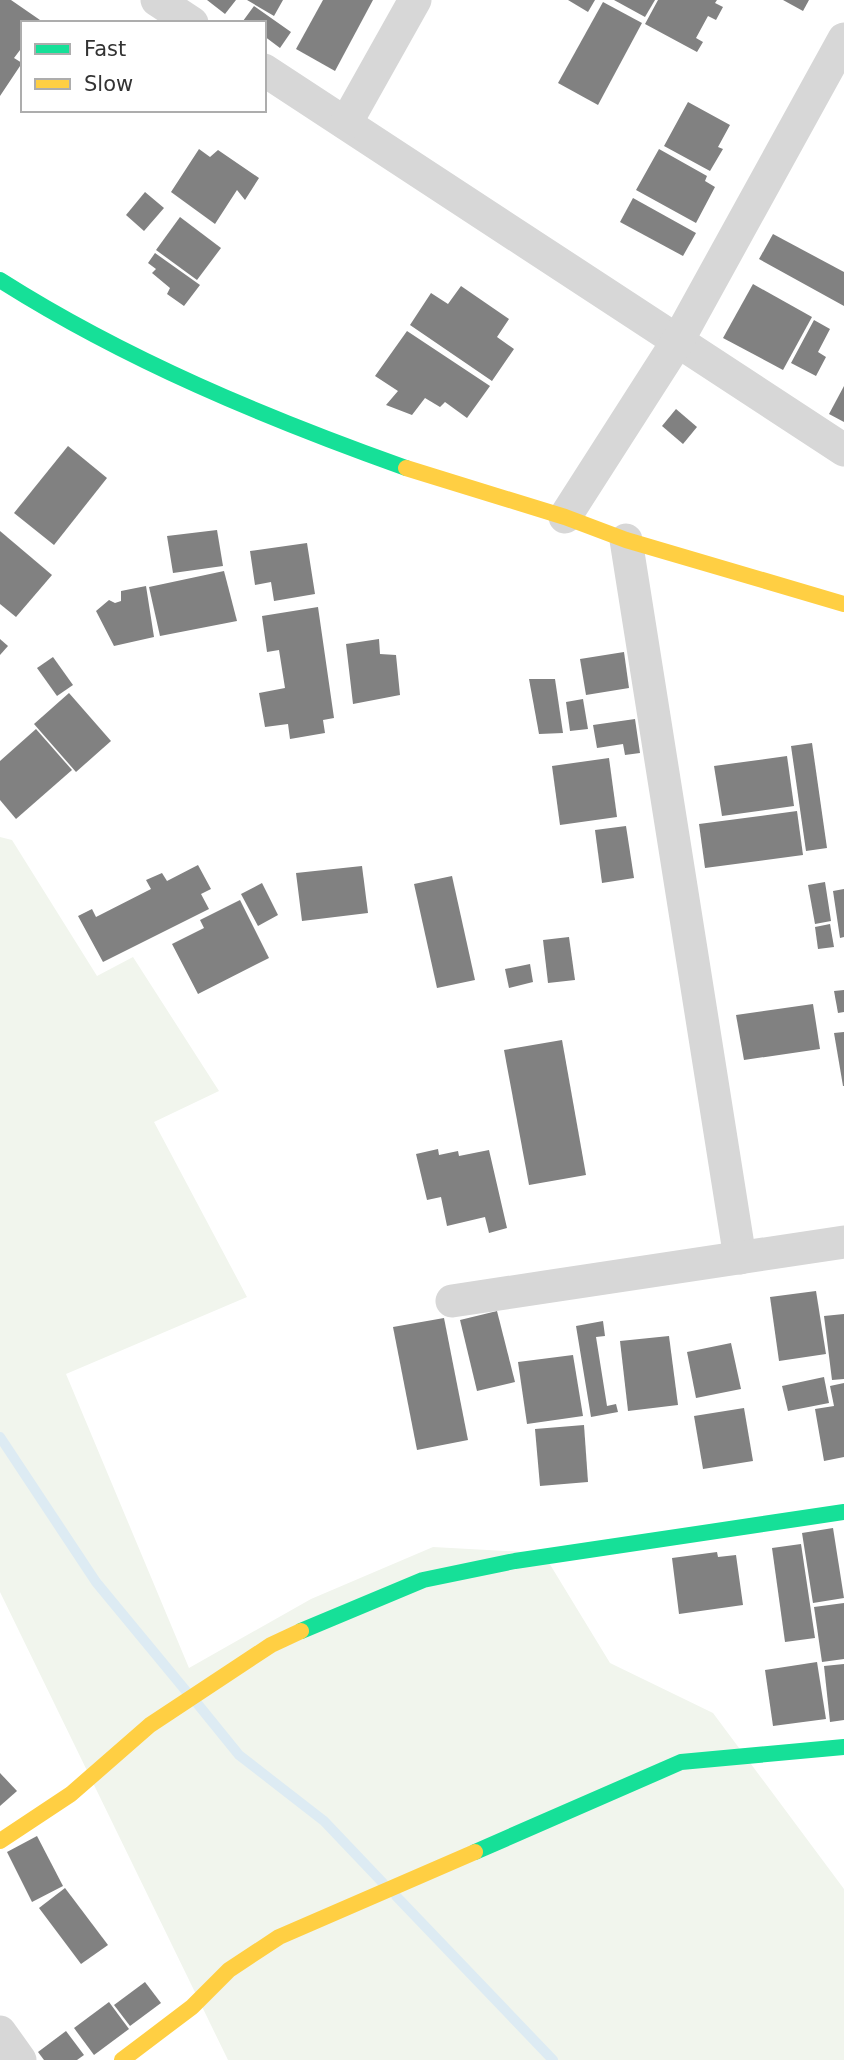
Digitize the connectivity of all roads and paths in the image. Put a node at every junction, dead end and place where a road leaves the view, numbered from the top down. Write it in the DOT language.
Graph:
graph roads {
  1 [pos="156,0"];
  2 [pos="415,0"];
  3 [pos="188,21"];
  4 [pos="844,39"];
  5 [pos="266,71"];
  6 [pos="346,123"];
  7 [pos="0,279"];
  8 [pos="677,342"];
  9 [pos="844,450"];
  10 [pos="565,517"];
  11 [pos="626,540"];
  12 [pos="844,604"];
  13 [pos="844,1242"];
  14 [pos="740,1258"];
  15 [pos="452,1301"];
  16 [pos="844,1512"];
  17 [pos="844,1747"];
  18 [pos="0,1841"];
  19 [pos="0,2032"];
  20 [pos="20,2060"];
  21 [pos="122,2060"];
  1 -- 3 [label="street"];
  2 -- 6 [label="street"];
  4 -- 8 [label="street"];
  5 -- 6 [label="street"];
  6 -- 8 [label="street"];
  7 -- 10 [label="street"];
  8 -- 9 [label="street"];
  8 -- 10 [label="street"];
  10 -- 11 [label="street"];
  11 -- 12 [label="street"];
  11 -- 14 [label="street"];
  13 -- 14 [label="street"];
  14 -- 15 [label="street"];
  16 -- 18 [label="street"];
  17 -- 21 [label="street"];
  19 -- 20 [label="street"];
}
